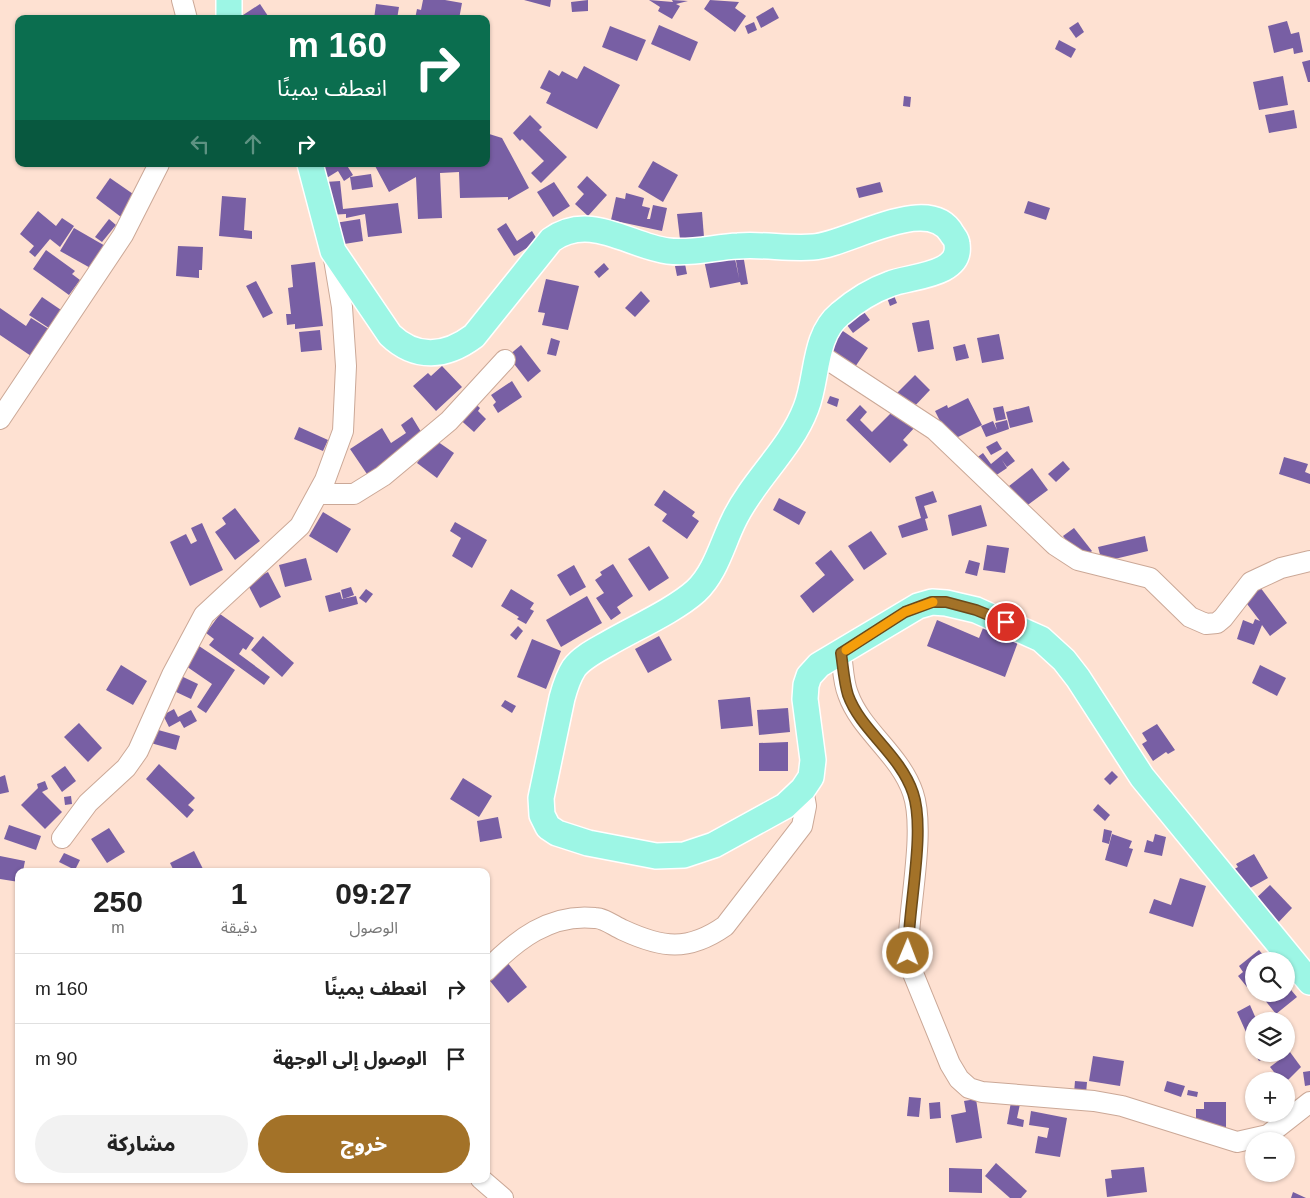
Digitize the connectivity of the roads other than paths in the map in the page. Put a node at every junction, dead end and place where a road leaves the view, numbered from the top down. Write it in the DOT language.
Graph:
graph roads {
  1 [pos="182,0"];
  2 [pos="186,15"];
  3 [pos="158,167"];
  4 [pos="311,167"];
  5 [pos="333,251"];
  6 [pos="819,354"];
  7 [pos="505,360"];
  8 [pos="0,419"];
  9 [pos="318,494"];
  10 [pos="1310,561"];
  11 [pos="841,653"];
  12 [pos="804,789"];
  13 [pos="62,838"];
  14 [pos="490,967"];
  15 [pos="1310,982"];
  16 [pos="1310,1102"];
  17 [pos="486,1183"];
  18 [pos="503,1198"];
  1 -- 2 [label="street"];
  3 -- 8 [label="street"];
  4 -- 5 [label="main road"];
  5 -- 6 [label="main road"];
  5 -- 9 [label="street"];
  6 -- 10 [label="street"];
  6 -- 12 [label="main road"];
  7 -- 9 [label="street"];
  9 -- 13 [label="street"];
  11 -- 12 [label="main road"];
  11 -- 15 [label="main road"];
  11 -- 16 [label="street"];
  12 -- 14 [label="street"];
  17 -- 18 [label="street"];
}
